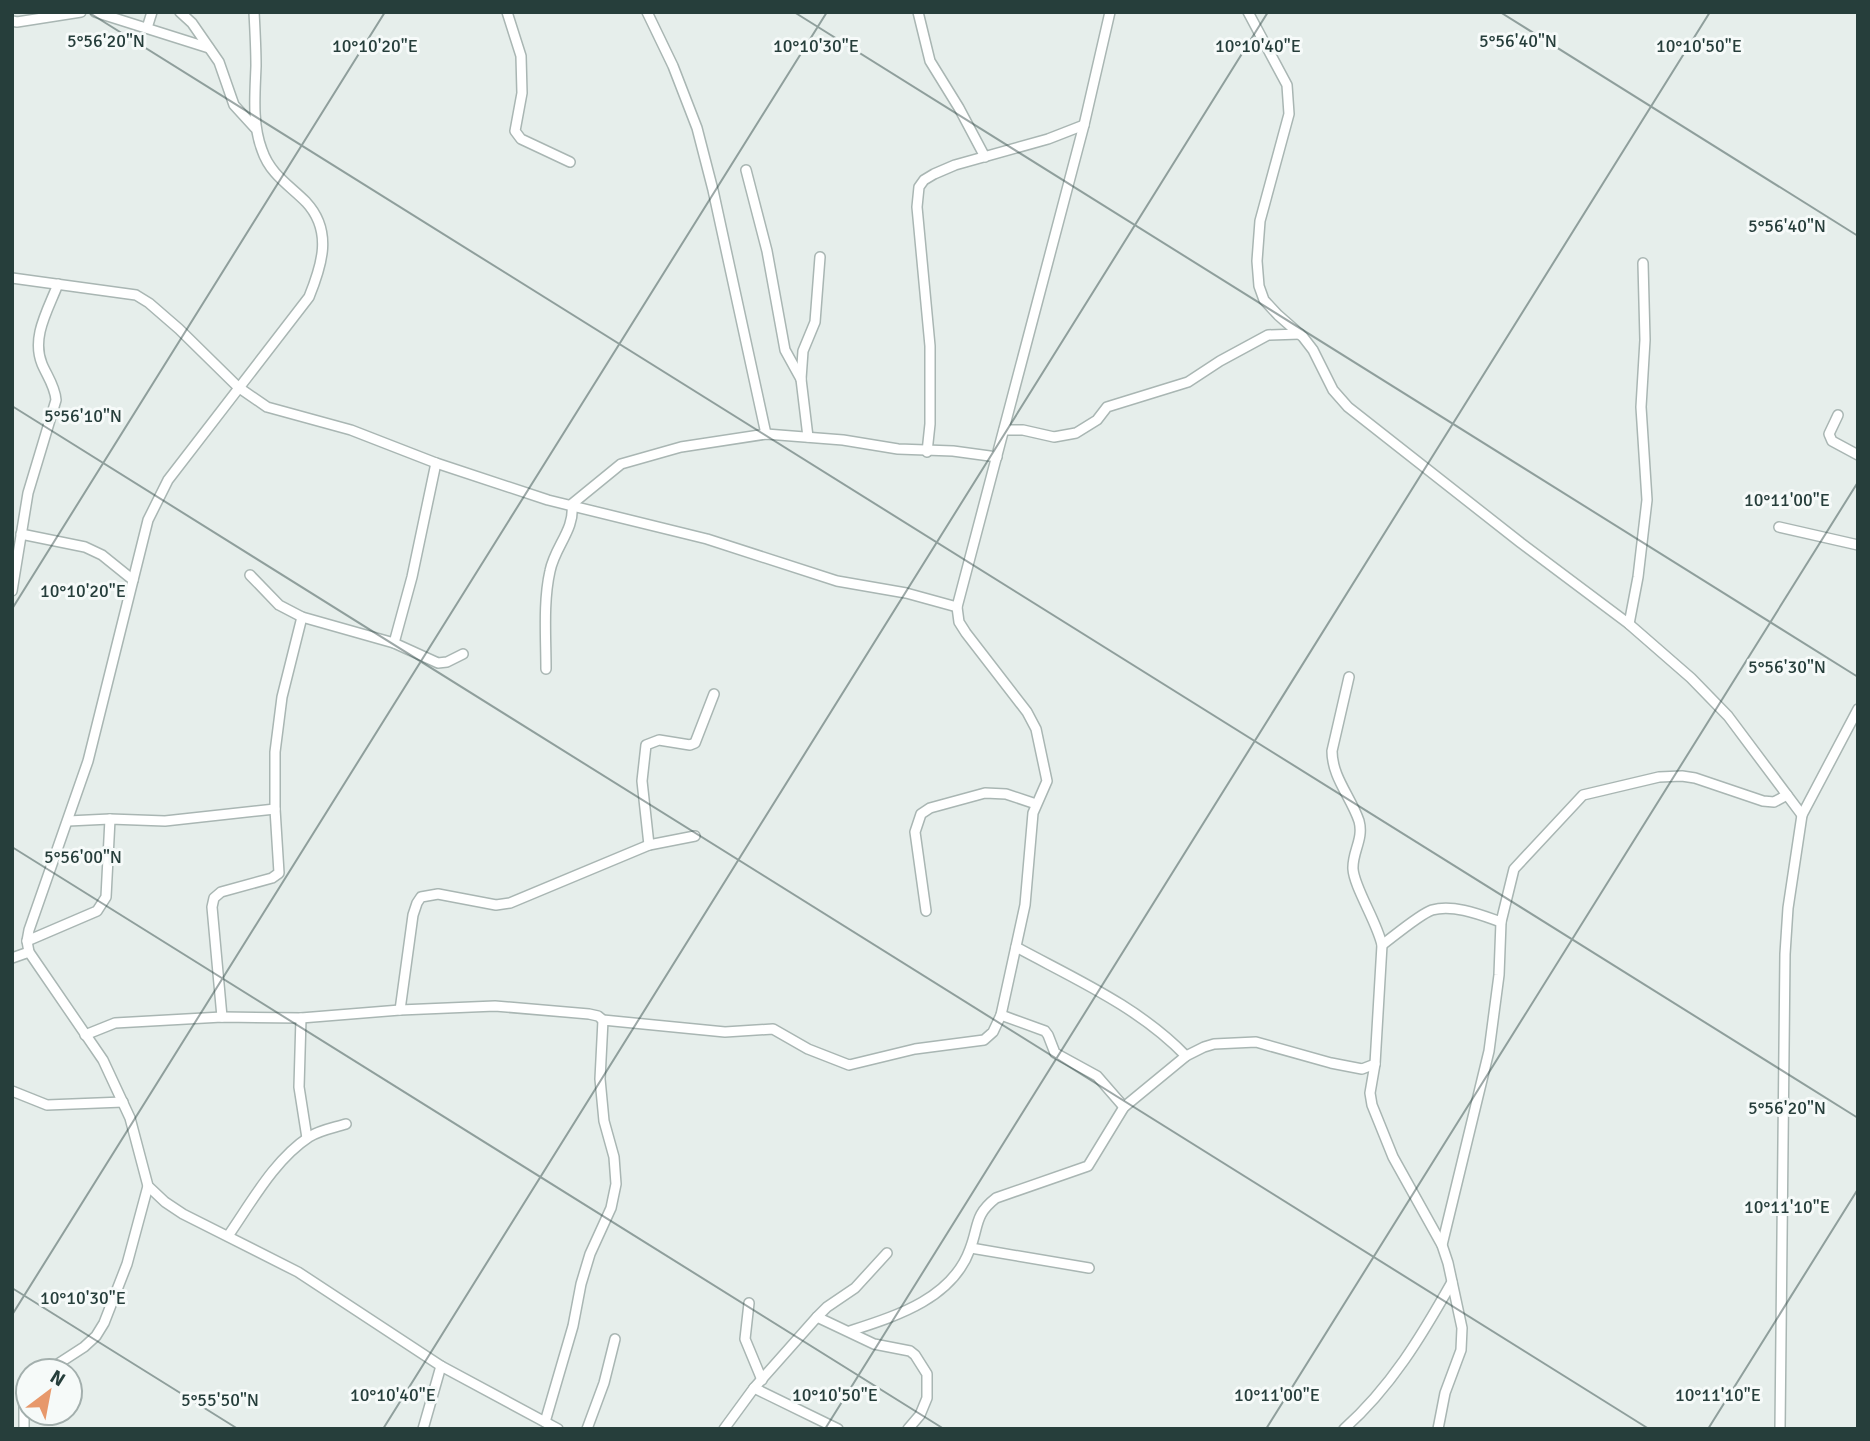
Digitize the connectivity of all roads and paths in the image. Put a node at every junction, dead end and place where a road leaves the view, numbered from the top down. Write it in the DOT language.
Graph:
graph roads {
  1 [pos="81,12"];
  2 [pos="95,12"];
  3 [pos="152,12"];
  4 [pos="180,12"];
  5 [pos="254,12"];
  6 [pos="506,12"];
  7 [pos="647,12"];
  8 [pos="918,12"];
  9 [pos="1110,12"];
  10 [pos="1248,12"];
  11 [pos="12,21"];
  12 [pos="147,28"];
  13 [pos="209,48"];
  14 [pos="1084,125"];
  15 [pos="256,128"];
  16 [pos="985,157"];
  17 [pos="570,162"];
  18 [pos="746,170"];
  19 [pos="820,257"];
  20 [pos="1643,263"];
  21 [pos="12,278"];
  22 [pos="58,285"];
  23 [pos="1300,334"];
  24 [pos="801,379"];
  25 [pos="238,387"];
  26 [pos="1838,415"];
  27 [pos="1004,430"];
  28 [pos="766,434"];
  29 [pos="808,437"];
  30 [pos="927,452"];
  31 [pos="1858,455"];
  32 [pos="997,457"];
  33 [pos="436,463"];
  34 [pos="572,504"];
  35 [pos="1780,527"];
  36 [pos="21,534"];
  37 [pos="1858,545"];
  38 [pos="250,575"];
  39 [pos="133,580"];
  40 [pos="12,591"];
  41 [pos="957,607"];
  42 [pos="302,617"];
  43 [pos="1629,624"];
  44 [pos="394,643"];
  45 [pos="463,654"];
  46 [pos="546,669"];
  47 [pos="1349,677"];
  48 [pos="714,694"];
  49 [pos="1858,709"];
  50 [pos="1787,795"];
  51 [pos="1036,804"];
  52 [pos="275,809"];
  53 [pos="1802,814"];
  54 [pos="110,819"];
  55 [pos="68,821"];
  56 [pos="695,836"];
  57 [pos="649,845"];
  58 [pos="926,911"];
  59 [pos="1501,922"];
  60 [pos="27,941"];
  61 [pos="1382,945"];
  62 [pos="1016,947"];
  63 [pos="29,953"];
  64 [pos="12,958"];
  65 [pos="400,1010"];
  66 [pos="1001,1015"];
  67 [pos="222,1017"];
  68 [pos="301,1018"];
  69 [pos="603,1020"];
  70 [pos="85,1035"];
  71 [pos="1186,1056"];
  72 [pos="1375,1064"];
  73 [pos="12,1091"];
  74 [pos="123,1102"];
  75 [pos="1124,1107"];
  76 [pos="346,1124"];
  77 [pos="307,1138"];
  78 [pos="148,1185"];
  79 [pos="228,1236"];
  80 [pos="1442,1245"];
  81 [pos="971,1248"];
  82 [pos="887,1253"];
  83 [pos="1089,1268"];
  84 [pos="1452,1282"];
  85 [pos="749,1303"];
  86 [pos="817,1317"];
  87 [pos="850,1331"];
  88 [pos="615,1339"];
  89 [pos="70,1357"];
  90 [pos="441,1366"];
  91 [pos="762,1380"];
  92 [pos="754,1388"];
  93 [pos="545,1423"];
  94 [pos="423,1429"];
  95 [pos="558,1429"];
  96 [pos="587,1429"];
  97 [pos="724,1429"];
  98 [pos="838,1429"];
  99 [pos="908,1429"];
  100 [pos="1344,1429"];
  101 [pos="1438,1429"];
  102 [pos="1780,1429"];
  1 -- 11 [label="street"];
  2 -- 12 [label="street"];
  3 -- 12 [label="street"];
  4 -- 13 [label="street"];
  5 -- 15 [label="street"];
  6 -- 17 [label="street"];
  7 -- 28 [label="street"];
  8 -- 16 [label="street"];
  9 -- 14 [label="street"];
  10 -- 23 [label="street"];
  12 -- 13 [label="street"];
  13 -- 15 [label="street"];
  14 -- 16 [label="street"];
  14 -- 27 [label="street"];
  15 -- 25 [label="street"];
  16 -- 30 [label="street"];
  18 -- 24 [label="street"];
  19 -- 24 [label="street"];
  20 -- 43 [label="street"];
  21 -- 22 [label="street"];
  22 -- 25 [label="street"];
  22 -- 36 [label="street"];
  23 -- 27 [label="street"];
  23 -- 43 [label="street"];
  24 -- 29 [label="street"];
  25 -- 33 [label="street"];
  25 -- 39 [label="street"];
  26 -- 31 [label="street"];
  27 -- 32 [label="street"];
  28 -- 29 [label="street"];
  28 -- 34 [label="street"];
  29 -- 30 [label="street"];
  30 -- 32 [label="street"];
  32 -- 41 [label="street"];
  33 -- 34 [label="street"];
  33 -- 44 [label="street"];
  34 -- 41 [label="street"];
  34 -- 46 [label="street"];
  35 -- 37 [label="street"];
  36 -- 39 [label="street"];
  36 -- 40 [label="street"];
  38 -- 42 [label="street"];
  39 -- 55 [label="street"];
  41 -- 51 [label="street"];
  42 -- 44 [label="street"];
  42 -- 52 [label="street"];
  43 -- 50 [label="street"];
  44 -- 45 [label="street"];
  47 -- 61 [label="street"];
  48 -- 57 [label="street"];
  49 -- 53 [label="street"];
  50 -- 53 [label="street"];
  50 -- 59 [label="street"];
  51 -- 58 [label="street"];
  51 -- 62 [label="street"];
  52 -- 54 [label="street"];
  52 -- 67 [label="street"];
  53 -- 102 [label="street"];
  54 -- 55 [label="street"];
  54 -- 60 [label="street"];
  55 -- 60 [label="street"];
  56 -- 57 [label="street"];
  57 -- 65 [label="street"];
  59 -- 61 [label="street"];
  59 -- 80 [label="street"];
  60 -- 63 [label="street"];
  61 -- 72 [label="street"];
  62 -- 66 [label="street"];
  62 -- 71 [label="street"];
  63 -- 64 [label="street"];
  63 -- 70 [label="street"];
  65 -- 68 [label="street"];
  65 -- 69 [label="street"];
  66 -- 69 [label="street"];
  66 -- 75 [label="street"];
  67 -- 68 [label="street"];
  67 -- 70 [label="street"];
  68 -- 77 [label="street"];
  69 -- 93 [label="street"];
  70 -- 74 [label="street"];
  71 -- 72 [label="street"];
  71 -- 75 [label="street"];
  72 -- 80 [label="street"];
  73 -- 74 [label="street"];
  74 -- 78 [label="street"];
  75 -- 81 [label="street"];
  76 -- 77 [label="street"];
  77 -- 79 [label="street"];
  78 -- 79 [label="street"];
  78 -- 89 [label="street"];
  79 -- 90 [label="street"];
  80 -- 84 [label="street"];
  81 -- 83 [label="street"];
  81 -- 87 [label="street"];
  82 -- 86 [label="street"];
  84 -- 100 [label="street"];
  84 -- 101 [label="street"];
  85 -- 91 [label="street"];
  86 -- 87 [label="street"];
  86 -- 91 [label="street"];
  87 -- 99 [label="street"];
  88 -- 96 [label="street"];
  90 -- 93 [label="street"];
  90 -- 94 [label="street"];
  91 -- 92 [label="street"];
  92 -- 97 [label="street"];
  92 -- 98 [label="street"];
  93 -- 95 [label="street"];
}
